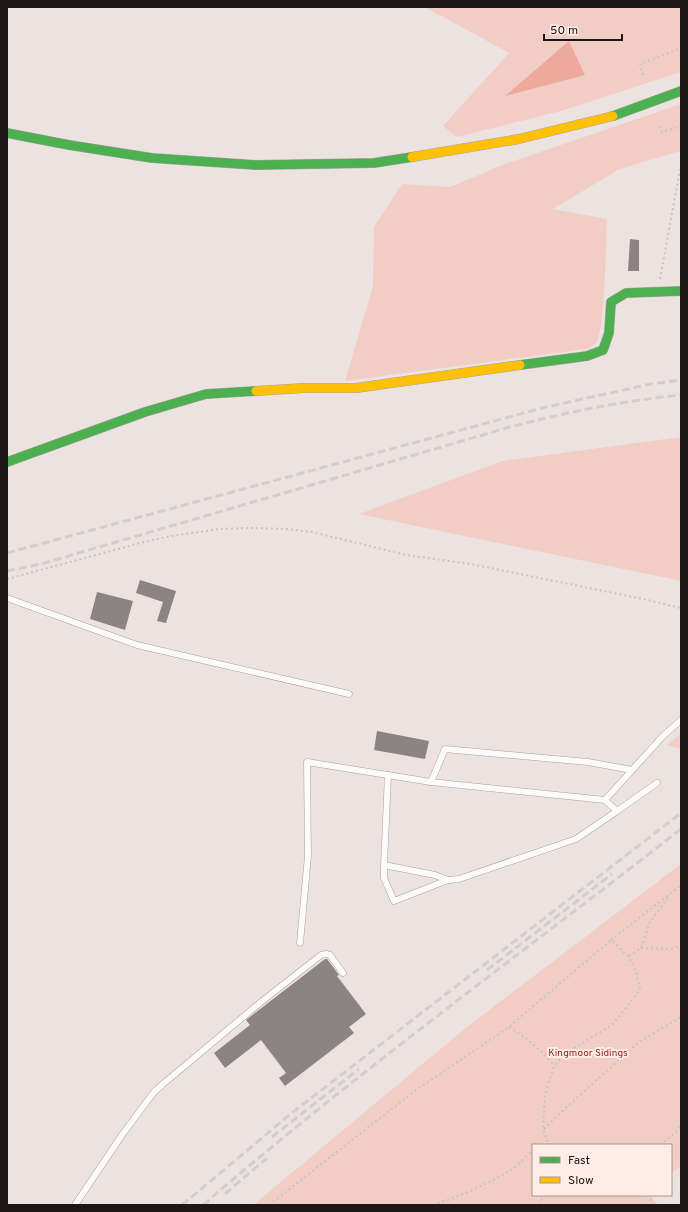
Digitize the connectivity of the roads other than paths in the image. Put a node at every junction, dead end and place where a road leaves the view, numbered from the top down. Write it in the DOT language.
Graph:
graph roads {
  1 [pos="681,92"];
  2 [pos="7,133"];
  3 [pos="681,291"];
  4 [pos="7,462"];
  5 [pos="7,598"];
  6 [pos="348,694"];
  7 [pos="681,720"];
  8 [pos="632,770"];
  9 [pos="388,775"];
  10 [pos="431,782"];
  11 [pos="657,783"];
  12 [pos="605,800"];
  13 [pos="617,810"];
  14 [pos="384,865"];
  15 [pos="448,880"];
  16 [pos="300,943"];
  17 [pos="343,973"];
  18 [pos="75,1205"];
  1 -- 2 [label="main road"];
  3 -- 4 [label="main road"];
  5 -- 6 [label="lane"];
  7 -- 8 [label="lane"];
  8 -- 10 [label="lane"];
  8 -- 12 [label="lane"];
  9 -- 10 [label="lane"];
  9 -- 14 [label="lane"];
  9 -- 16 [label="lane"];
  10 -- 12 [label="lane"];
  11 -- 13 [label="lane"];
  12 -- 13 [label="lane"];
  13 -- 15 [label="lane"];
  14 -- 15 [label="lane"];
  14 -- 15 [label="lane"];
  17 -- 18 [label="lane"];
}
